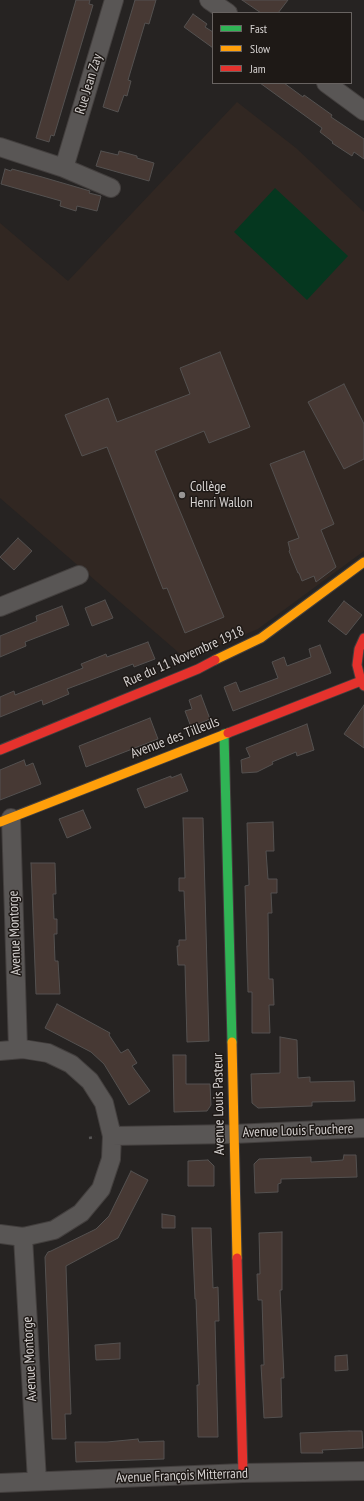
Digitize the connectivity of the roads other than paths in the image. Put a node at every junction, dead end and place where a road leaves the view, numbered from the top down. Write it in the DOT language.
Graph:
graph roads {
  1 [pos="114,0"];
  2 [pos="209,0"];
  3 [pos="227,12"];
  4 [pos="327,84"];
  5 [pos="364,111"];
  6 [pos="0,147"];
  7 [pos="64,168"];
  8 [pos="111,188"];
  9 [pos="364,562"];
  10 [pos="79,575"];
  11 [pos="0,607"];
  12 [pos="364,638"];
  13 [pos="362,684"];
  14 [pos="224,734"];
  15 [pos="0,750"];
  16 [pos="5,820"];
  17 [pos="18,1049"];
  18 [pos="0,1051"];
  19 [pos="364,1128"];
  20 [pos="233,1134"];
  21 [pos="112,1136"];
  22 [pos="0,1234"];
  23 [pos="23,1237"];
  24 [pos="364,1471"];
  25 [pos="243,1473"];
  26 [pos="37,1481"];
  27 [pos="0,1483"];
  1 -- 7 [label="street, Rue Jean Zay"];
  2 -- 3 [label="street"];
  4 -- 5 [label="street"];
  6 -- 7 [label="street"];
  7 -- 8 [label="street"];
  9 -- 15 [label="street, Rue du 11 Novembre 1918"];
  10 -- 11 [label="street"];
  12 -- 13 [label="street"];
  13 -- 14 [label="street, Avenue des Tilleuls"];
  14 -- 16 [label="street, Avenue des Tilleuls"];
  14 -- 20 [label="street, Avenue Louis Pasteur"];
  16 -- 17 [label="street, Avenue Montorge"];
  17 -- 18 [label="street"];
  17 -- 21 [label="street"];
  19 -- 20 [label="street, Avenue Louis Fouchere"];
  20 -- 21 [label="street, Avenue Louis Fouchere"];
  20 -- 25 [label="street, Avenue Louis Pasteur"];
  21 -- 23 [label="street"];
  22 -- 23 [label="street"];
  23 -- 26 [label="street, Avenue Montorge"];
  24 -- 25 [label="street, Avenue François Mitterrand"];
  25 -- 26 [label="street, Avenue François Mitterrand"];
  26 -- 27 [label="street, Avenue François Mitterrand"];
}
